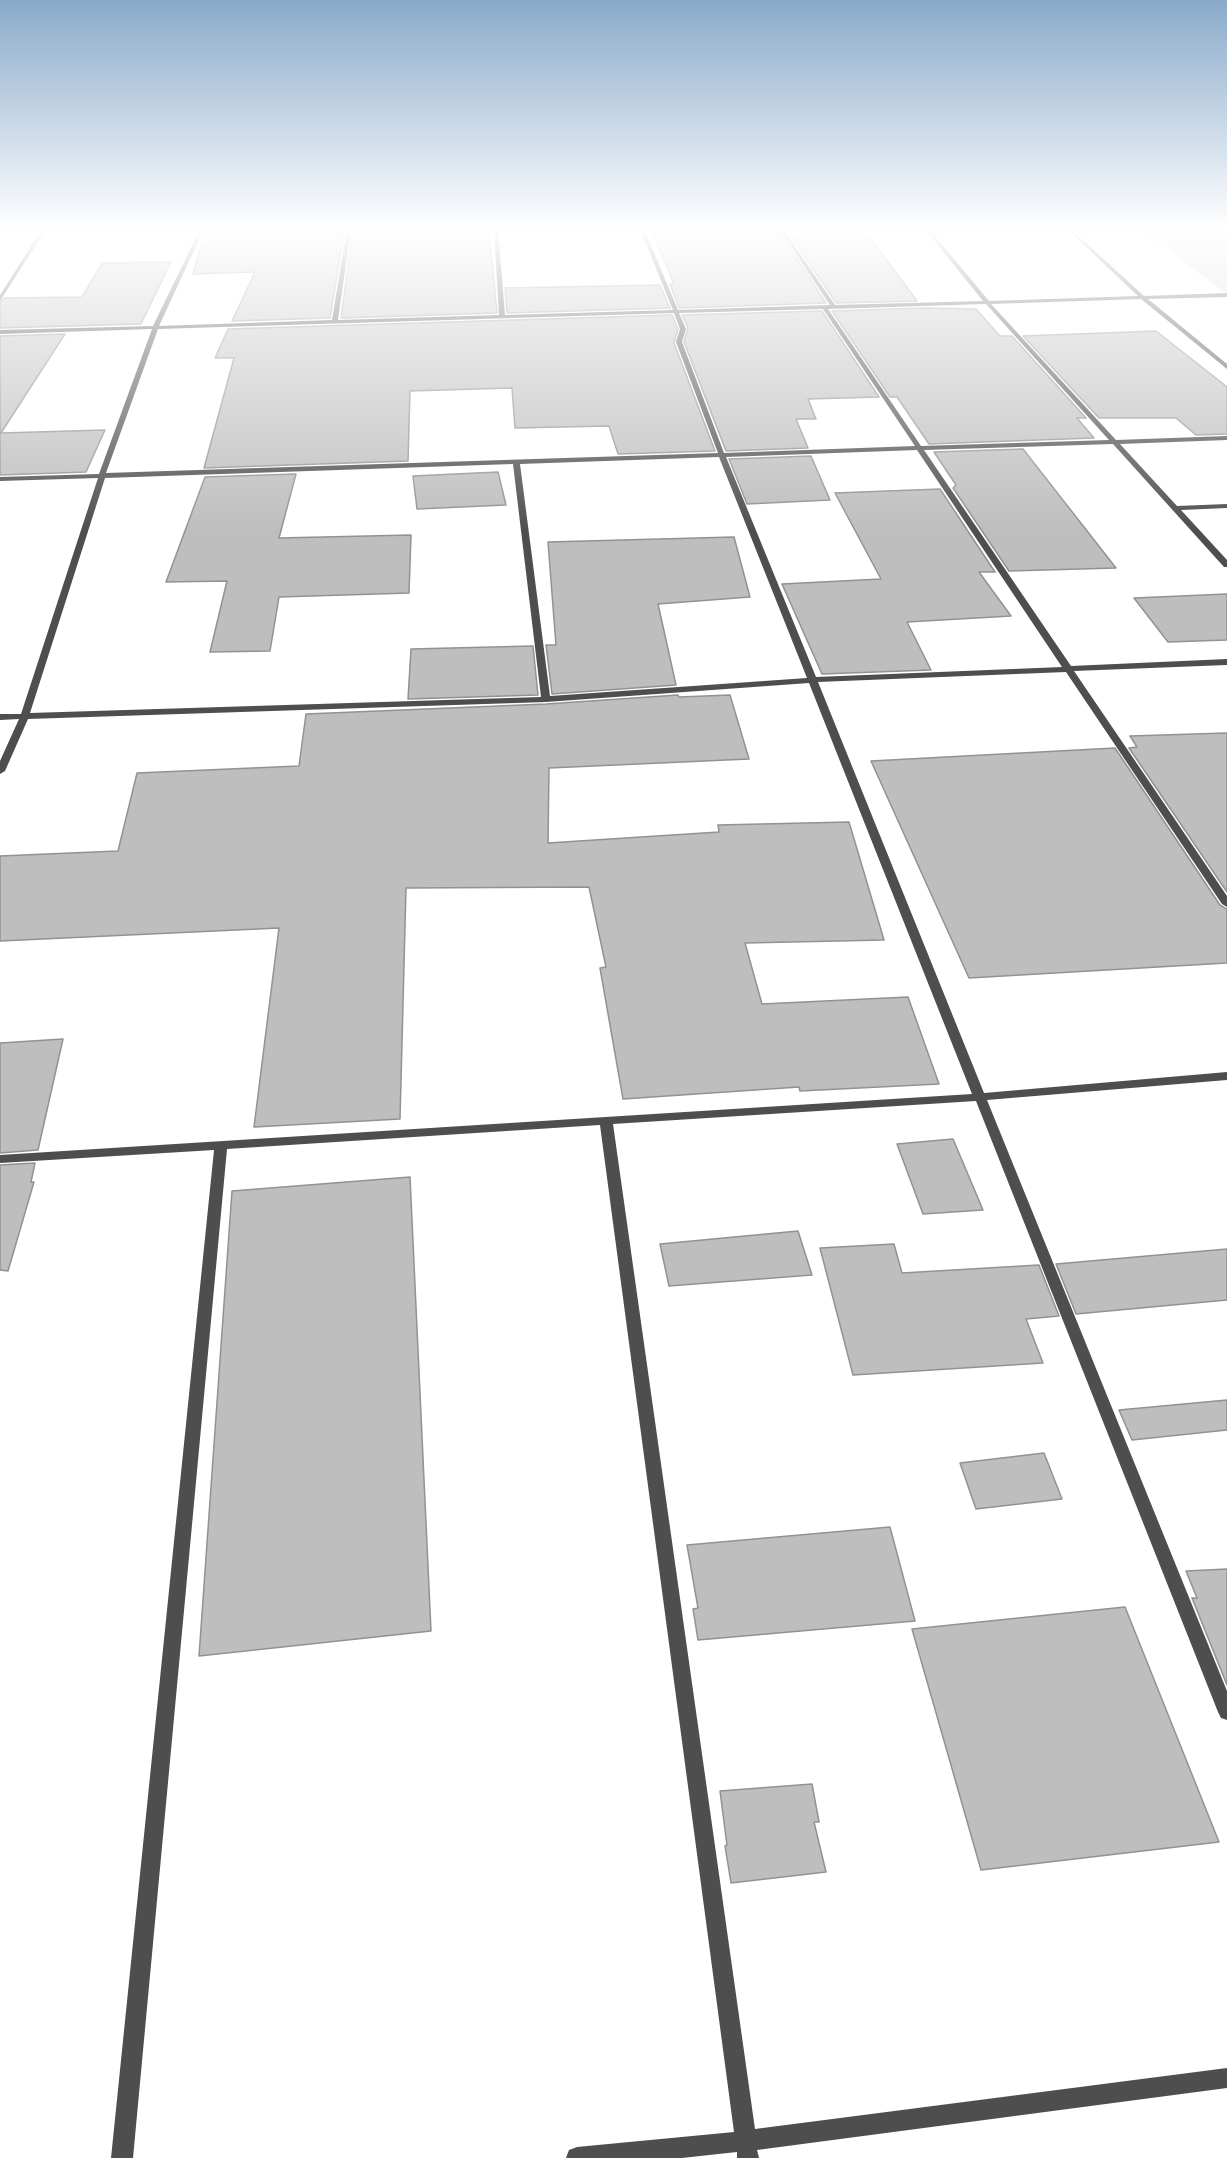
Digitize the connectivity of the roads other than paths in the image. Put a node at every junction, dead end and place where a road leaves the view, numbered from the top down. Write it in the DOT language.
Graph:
graph roads {
  1 [pos="60,330"];
  2 [pos="155,330"];
  3 [pos="683,330"];
  4 [pos="839,330"];
  5 [pos="1012,330"];
  6 [pos="1182,330"];
  7 [pos="0,332"];
  8 [pos="1227,367"];
  9 [pos="1227,438"];
  10 [pos="1114,441"];
  11 [pos="919,448"];
  12 [pos="722,455"];
  13 [pos="516,462"];
  14 [pos="102,476"];
  15 [pos="0,479"];
  16 [pos="1227,506"];
  17 [pos="1175,508"];
  18 [pos="1227,565"];
  19 [pos="1227,662"];
  20 [pos="1071,669"];
  21 [pos="811,680"];
  22 [pos="546,699"];
  23 [pos="25,716"];
  24 [pos="0,717"];
  25 [pos="0,771"];
  26 [pos="1227,904"];
  27 [pos="1227,1076"];
  28 [pos="980,1097"];
  29 [pos="606,1121"];
  30 [pos="221,1144"];
  31 [pos="0,1159"];
  32 [pos="1227,1712"];
  33 [pos="1227,2078"];
  34 [pos="747,2150"];
  35 [pos="122,2158"];
  36 [pos="577,2158"];
  1 -- 7 [label="street"];
  2 -- 14 [label="street"];
  3 -- 12 [label="street"];
  4 -- 11 [label="street"];
  5 -- 10 [label="street"];
  6 -- 8 [label="street"];
  9 -- 10 [label="street"];
  10 -- 11 [label="street"];
  10 -- 17 [label="street"];
  11 -- 12 [label="street"];
  11 -- 20 [label="street"];
  12 -- 13 [label="street"];
  12 -- 21 [label="street"];
  13 -- 14 [label="street"];
  13 -- 22 [label="street"];
  14 -- 15 [label="street"];
  14 -- 23 [label="street"];
  16 -- 17 [label="street"];
  17 -- 18 [label="street"];
  19 -- 20 [label="street"];
  20 -- 21 [label="street"];
  20 -- 26 [label="street"];
  21 -- 22 [label="street"];
  21 -- 28 [label="street"];
  22 -- 23 [label="street"];
  23 -- 24 [label="street"];
  23 -- 25 [label="street"];
  27 -- 28 [label="street"];
  28 -- 29 [label="street"];
  28 -- 32 [label="street"];
  29 -- 30 [label="street"];
  29 -- 34 [label="street"];
  30 -- 31 [label="street"];
  30 -- 35 [label="street"];
  33 -- 34 [label="street"];
  34 -- 36 [label="street"];
}
